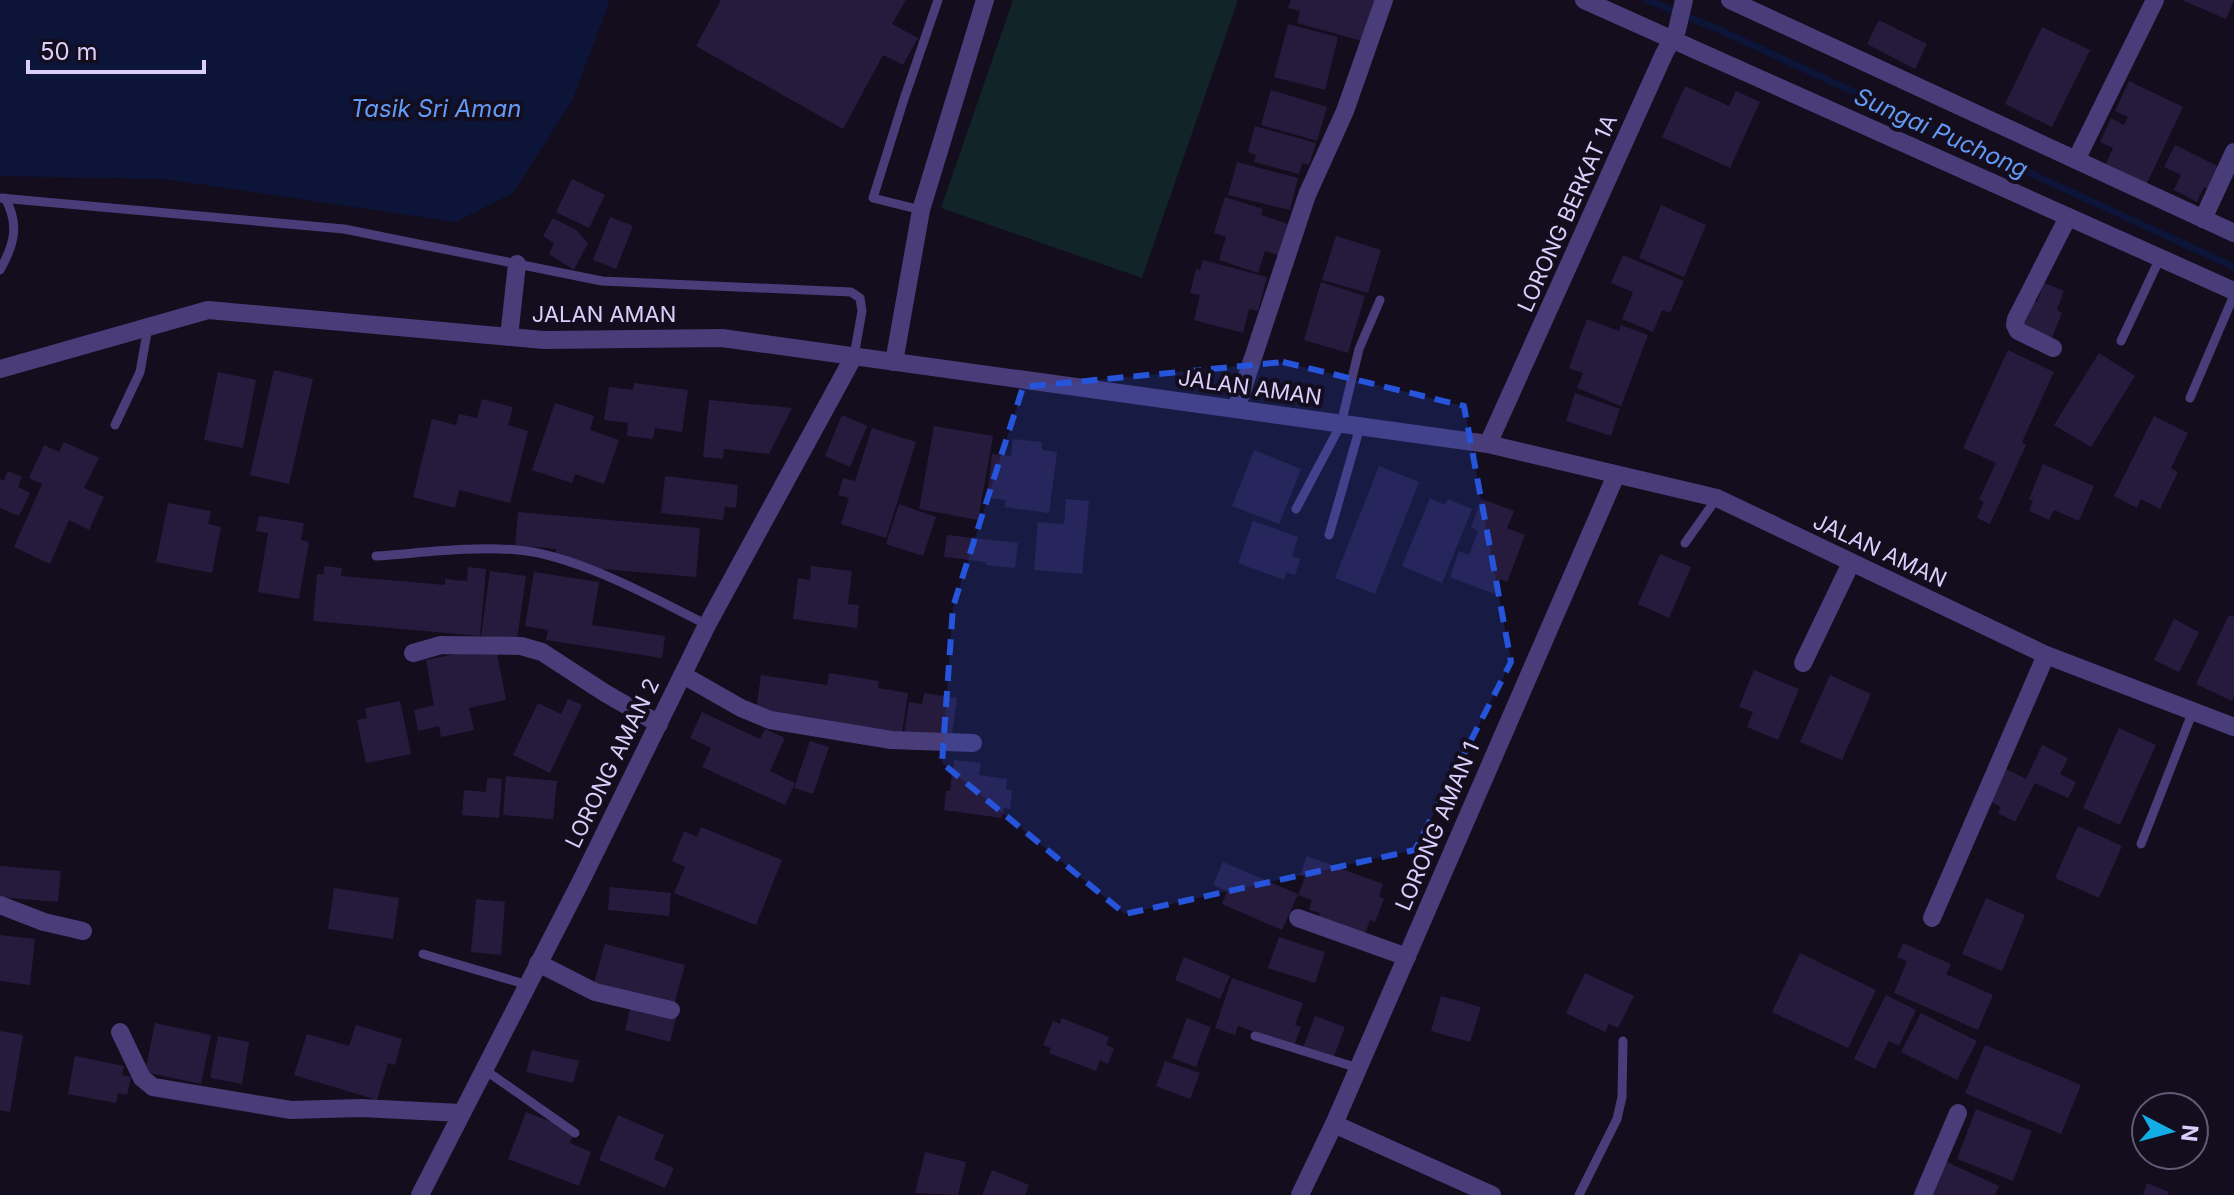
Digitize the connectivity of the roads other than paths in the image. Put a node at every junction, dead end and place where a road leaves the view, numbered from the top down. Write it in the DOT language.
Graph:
graph roads {
  1 [pos="938,0"];
  2 [pos="985,0"];
  3 [pos="1384,0"];
  4 [pos="1584,0"];
  5 [pos="1684,0"];
  6 [pos="1730,0"];
  7 [pos="2155,0"];
  8 [pos="1674,35"];
  9 [pos="2234,152"];
  10 [pos="2076,160"];
  11 [pos="2,198"];
  12 [pos="921,210"];
  13 [pos="2068,217"];
  14 [pos="2203,219"];
  15 [pos="2234,233"];
  16 [pos="2160,258"];
  17 [pos="517,264"];
  18 [pos="0,270"];
  19 [pos="2234,293"];
  20 [pos="1380,300"];
  21 [pos="148,327"];
  22 [pos="509,337"];
  23 [pos="2121,341"];
  24 [pos="2053,348"];
  25 [pos="854,356"];
  26 [pos="894,362"];
  27 [pos="0,369"];
  28 [pos="2190,398"];
  29 [pos="1236,409"];
  30 [pos="1341,424"];
  31 [pos="115,425"];
  32 [pos="1360,427"];
  33 [pos="1488,444"];
  34 [pos="1616,475"];
  35 [pos="1717,498"];
  36 [pos="1296,509"];
  37 [pos="1329,535"];
  38 [pos="1685,543"];
  39 [pos="376,556"];
  40 [pos="1851,563"];
  41 [pos="707,625"];
  42 [pos="413,653"];
  43 [pos="2046,655"];
  44 [pos="1803,663"];
  45 [pos="683,675"];
  46 [pos="2193,711"];
  47 [pos="659,724"];
  48 [pos="2234,727"];
  49 [pos="973,743"];
  50 [pos="2141,844"];
  51 [pos="0,905"];
  52 [pos="1298,918"];
  53 [pos="1932,918"];
  54 [pos="83,931"];
  55 [pos="423,954"];
  56 [pos="1407,957"];
  57 [pos="538,963"];
  58 [pos="528,985"];
  59 [pos="671,1010"];
  60 [pos="120,1032"];
  61 [pos="1255,1036"];
  62 [pos="1623,1041"];
  63 [pos="1358,1068"];
  64 [pos="485,1070"];
  65 [pos="461,1113"];
  66 [pos="1958,1113"];
  67 [pos="1334,1124"];
  68 [pos="575,1133"];
  69 [pos="420,1195"];
  70 [pos="1300,1195"];
  71 [pos="1492,1195"];
  72 [pos="1579,1195"];
  73 [pos="1923,1195"];
  1 -- 12 [label="lane"];
  2 -- 12 [label="street"];
  3 -- 29 [label="street"];
  4 -- 8 [label="street"];
  5 -- 8 [label="street, LORONG BERKAT 1A"];
  6 -- 10 [label="street"];
  7 -- 10 [label="street"];
  8 -- 13 [label="street"];
  8 -- 33 [label="street, LORONG BERKAT 1A"];
  9 -- 14 [label="street"];
  10 -- 14 [label="street"];
  11 -- 17 [label="lane"];
  11 -- 18 [label="lane"];
  12 -- 26 [label="street"];
  13 -- 16 [label="street"];
  13 -- 24 [label="street"];
  14 -- 15 [label="street"];
  16 -- 19 [label="street"];
  16 -- 23 [label="lane"];
  17 -- 22 [label="street"];
  17 -- 25 [label="lane"];
  19 -- 28 [label="lane"];
  20 -- 30 [label="lane"];
  21 -- 22 [label="street, JALAN AMAN"];
  21 -- 27 [label="street"];
  21 -- 31 [label="lane"];
  22 -- 25 [label="street, JALAN AMAN"];
  25 -- 26 [label="street, JALAN AMAN"];
  25 -- 41 [label="street, LORONG AMAN 2"];
  26 -- 29 [label="street, JALAN AMAN"];
  29 -- 30 [label="street, JALAN AMAN"];
  30 -- 32 [label="street, JALAN AMAN"];
  30 -- 36 [label="lane"];
  32 -- 33 [label="street, JALAN AMAN"];
  32 -- 37 [label="lane"];
  33 -- 34 [label="street, JALAN AMAN"];
  34 -- 35 [label="street, JALAN AMAN"];
  34 -- 56 [label="street, LORONG AMAN 1"];
  35 -- 38 [label="lane"];
  35 -- 40 [label="street, JALAN AMAN"];
  39 -- 41 [label="lane"];
  40 -- 43 [label="street, JALAN AMAN"];
  40 -- 44 [label="street"];
  41 -- 45 [label="street, LORONG AMAN 2"];
  42 -- 47 [label="street"];
  43 -- 46 [label="street, JALAN AMAN"];
  43 -- 53 [label="street"];
  45 -- 47 [label="street, LORONG AMAN 2"];
  45 -- 49 [label="street"];
  46 -- 48 [label="street, JALAN AMAN"];
  46 -- 50 [label="lane"];
  47 -- 57 [label="street, LORONG AMAN 2"];
  51 -- 54 [label="street"];
  52 -- 56 [label="street"];
  55 -- 58 [label="lane"];
  56 -- 63 [label="street, LORONG AMAN 1"];
  57 -- 58 [label="street, LORONG AMAN 2"];
  57 -- 59 [label="street"];
  58 -- 64 [label="street, LORONG AMAN 2"];
  60 -- 65 [label="street"];
  61 -- 63 [label="lane"];
  62 -- 72 [label="lane"];
  63 -- 67 [label="street, LORONG AMAN 1"];
  64 -- 65 [label="street, LORONG AMAN 2"];
  64 -- 68 [label="lane"];
  65 -- 69 [label="street, LORONG AMAN 2"];
  66 -- 73 [label="street"];
  67 -- 70 [label="street, LORONG AMAN 1"];
  67 -- 71 [label="street"];
}
